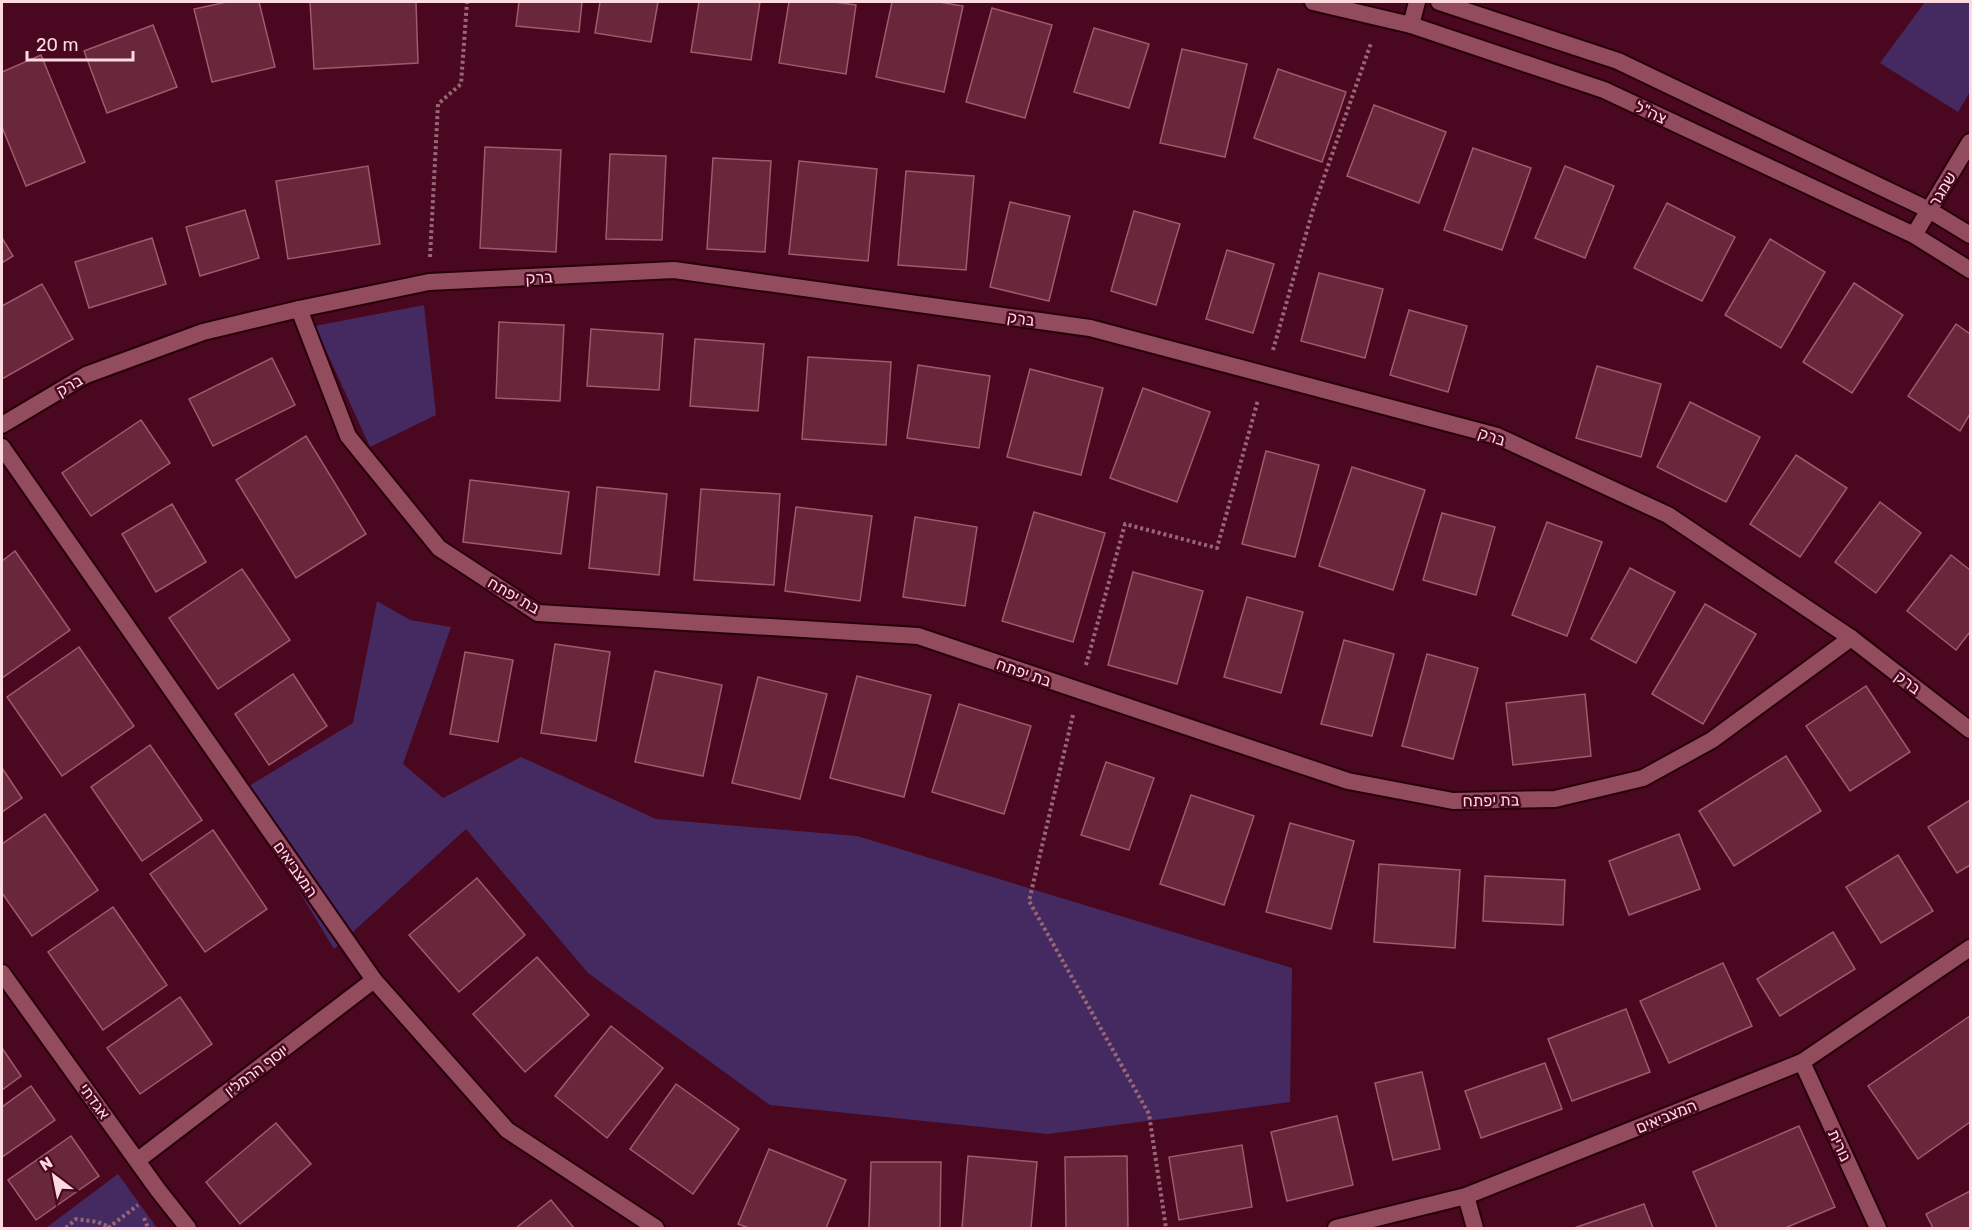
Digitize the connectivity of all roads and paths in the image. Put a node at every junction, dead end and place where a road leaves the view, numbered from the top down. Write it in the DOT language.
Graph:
graph roads {
  1 [pos="467,2"];
  2 [pos="1313,2"];
  3 [pos="1417,2"];
  4 [pos="1439,2"];
  5 [pos="1411,25"];
  6 [pos="1971,142"];
  7 [pos="1929,210"];
  8 [pos="1914,235"];
  9 [pos="1971,235"];
  10 [pos="1971,270"];
  11 [pos="429,282"];
  12 [pos="299,309"];
  13 [pos="2,425"];
  14 [pos="2,447"];
  15 [pos="1851,638"];
  16 [pos="1079,690"];
  17 [pos="1971,730"];
  18 [pos="1971,948"];
  19 [pos="2,973"];
  20 [pos="374,980"];
  21 [pos="1802,1062"];
  22 [pos="138,1161"];
  23 [pos="158,1190"];
  24 [pos="1466,1196"];
  25 [pos="66,1228"];
  26 [pos="110,1228"];
  27 [pos="188,1228"];
  28 [pos="656,1228"];
  29 [pos="1166,1228"];
  30 [pos="1336,1228"];
  31 [pos="1475,1228"];
  32 [pos="1878,1228"];
  1 -- 11 [label="path"];
  2 -- 5 [label="street, צה\"ל"];
  3 -- 5 [label="street"];
  4 -- 7 [label="street, צה\"ל"];
  5 -- 8 [label="street, צה\"ל"];
  6 -- 7 [label="street, שמגר"];
  7 -- 8 [label="street, שמגר"];
  7 -- 9 [label="street, צה\"ל"];
  8 -- 10 [label="street, צה\"ל"];
  11 -- 12 [label="street, ברק"];
  11 -- 15 [label="street, ברק"];
  12 -- 13 [label="street, ברק"];
  12 -- 16 [label="street, בת יפתח"];
  14 -- 20 [label="street, המצביאים"];
  15 -- 16 [label="street, בת יפתח"];
  15 -- 17 [label="street, ברק"];
  16 -- 29 [label="path"];
  18 -- 21 [label="street, המצביאים"];
  19 -- 22 [label="street, אגדתי"];
  20 -- 22 [label="street, יוסף הרמלין"];
  20 -- 28 [label="street, המצביאים"];
  21 -- 24 [label="street, המצביאים"];
  21 -- 32 [label="street, נורית"];
  22 -- 23 [label="street, אגדתי"];
  23 -- 26 [label="path"];
  23 -- 27 [label="street, אגדתי"];
  24 -- 30 [label="street, המצביאים"];
  24 -- 31 [label="street"];
  25 -- 26 [label="path"];
}
